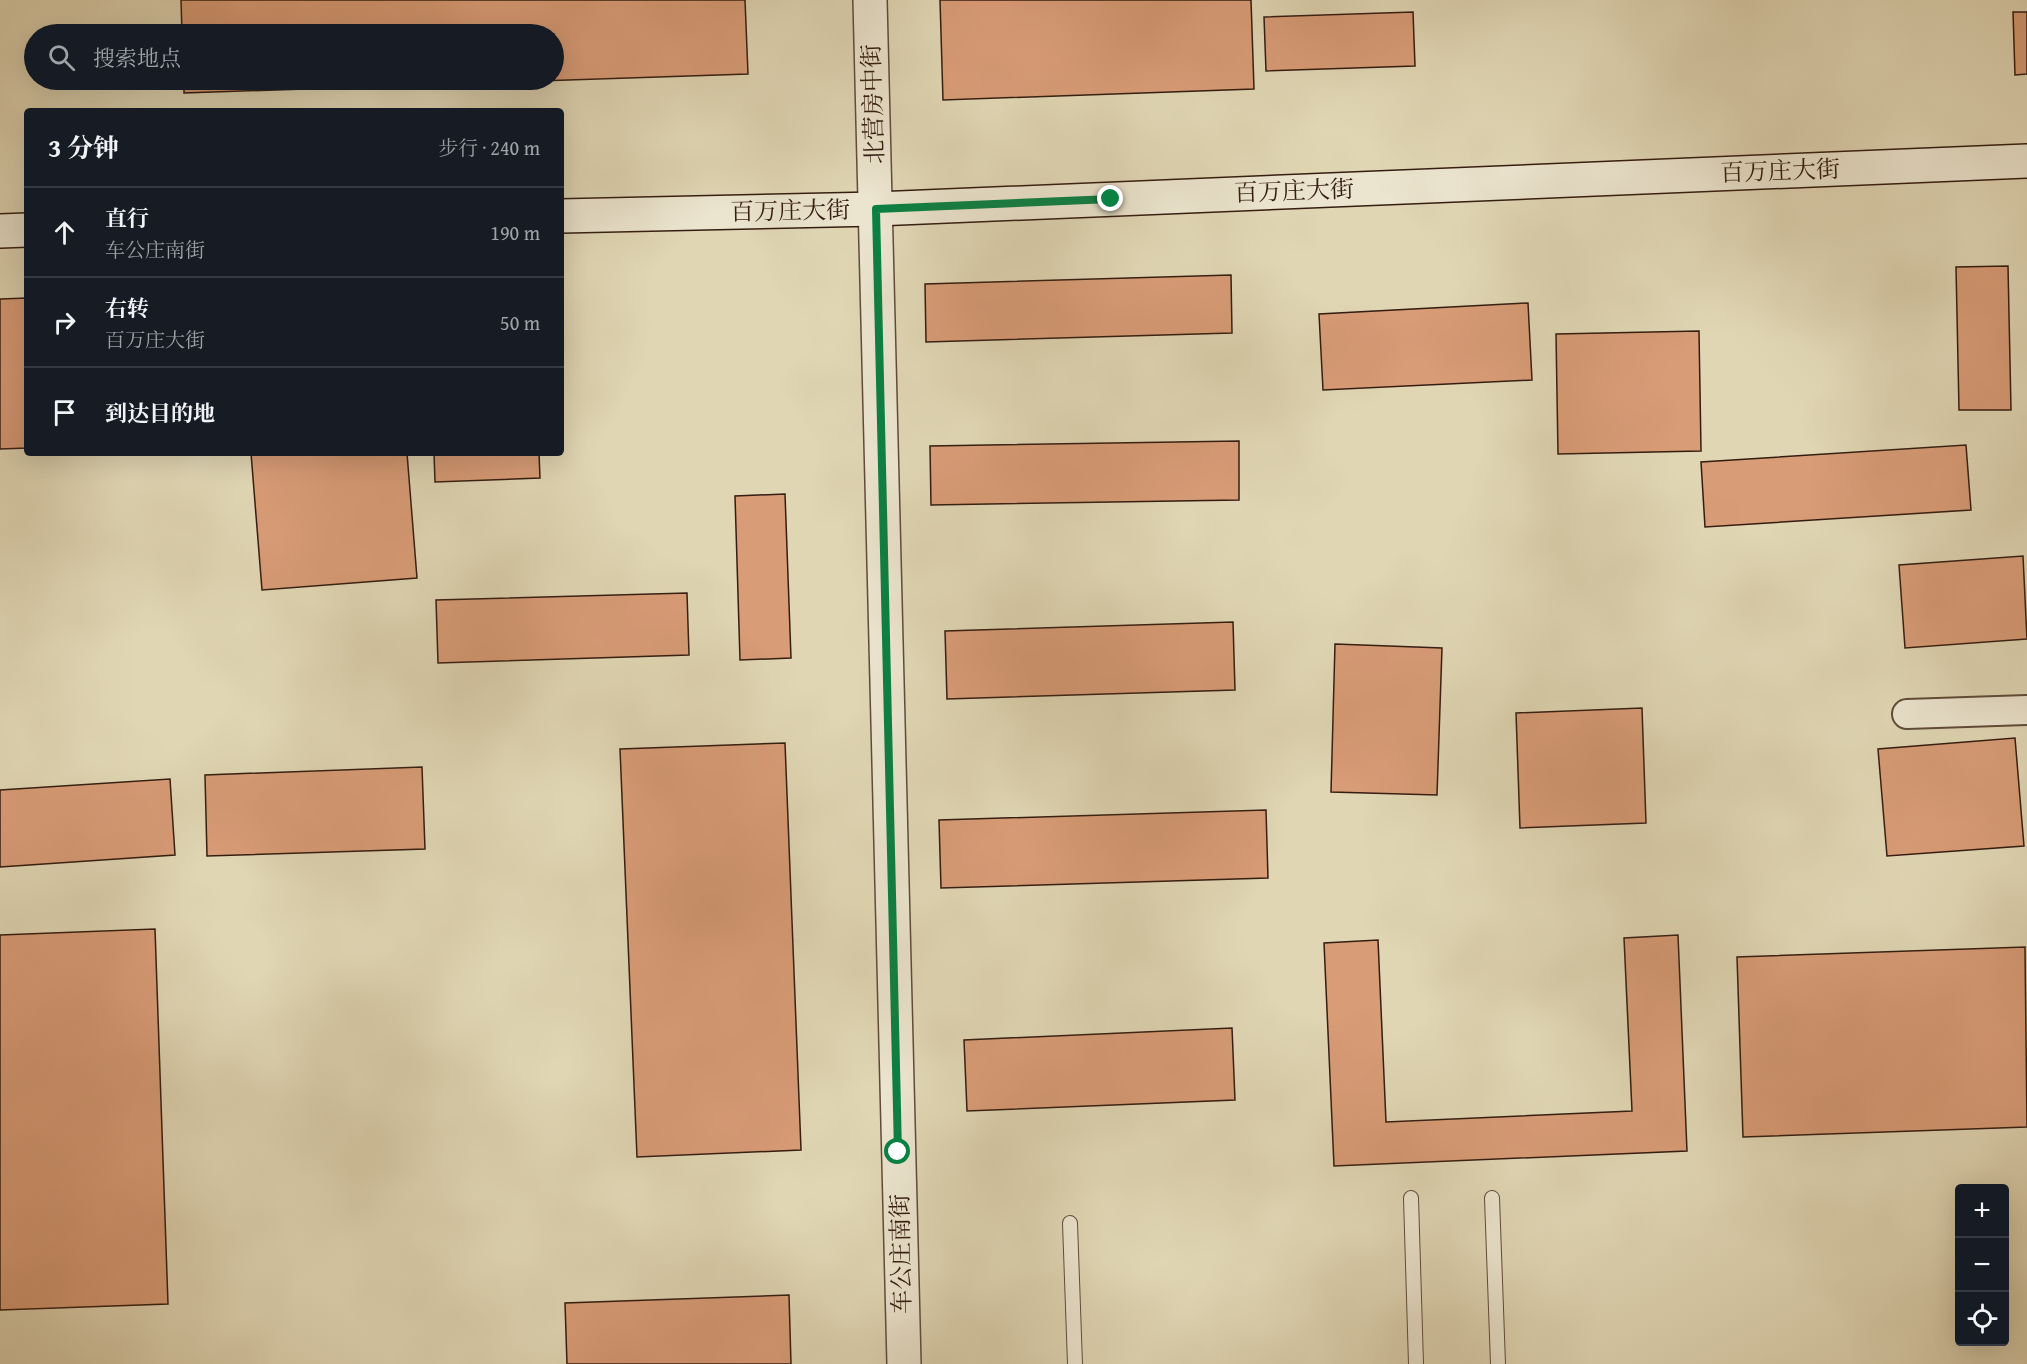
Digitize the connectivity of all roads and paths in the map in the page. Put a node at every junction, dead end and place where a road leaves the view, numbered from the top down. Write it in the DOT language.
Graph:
graph roads {
  1 [pos="870,0"];
  2 [pos="2027,161"];
  3 [pos="876,209"];
  4 [pos="564,216"];
  5 [pos="24,230"];
  6 [pos="0,231"];
  7 [pos="2027,710"];
  8 [pos="1907,714"];
  9 [pos="1411,1198"];
  10 [pos="1492,1198"];
  11 [pos="1070,1223"];
  12 [pos="904,1364"];
  13 [pos="1075,1364"];
  14 [pos="1416,1364"];
  15 [pos="1498,1364"];
  1 -- 3 [label="main road, 北营房中街"];
  2 -- 3 [label="main road, 百万庄大街"];
  3 -- 4 [label="main road, 百万庄大街"];
  3 -- 12 [label="main road, 车公庄南街"];
  5 -- 6 [label="main road"];
  7 -- 8 [label="street"];
  9 -- 14 [label="lane"];
  10 -- 15 [label="lane"];
  11 -- 13 [label="lane"];
}
